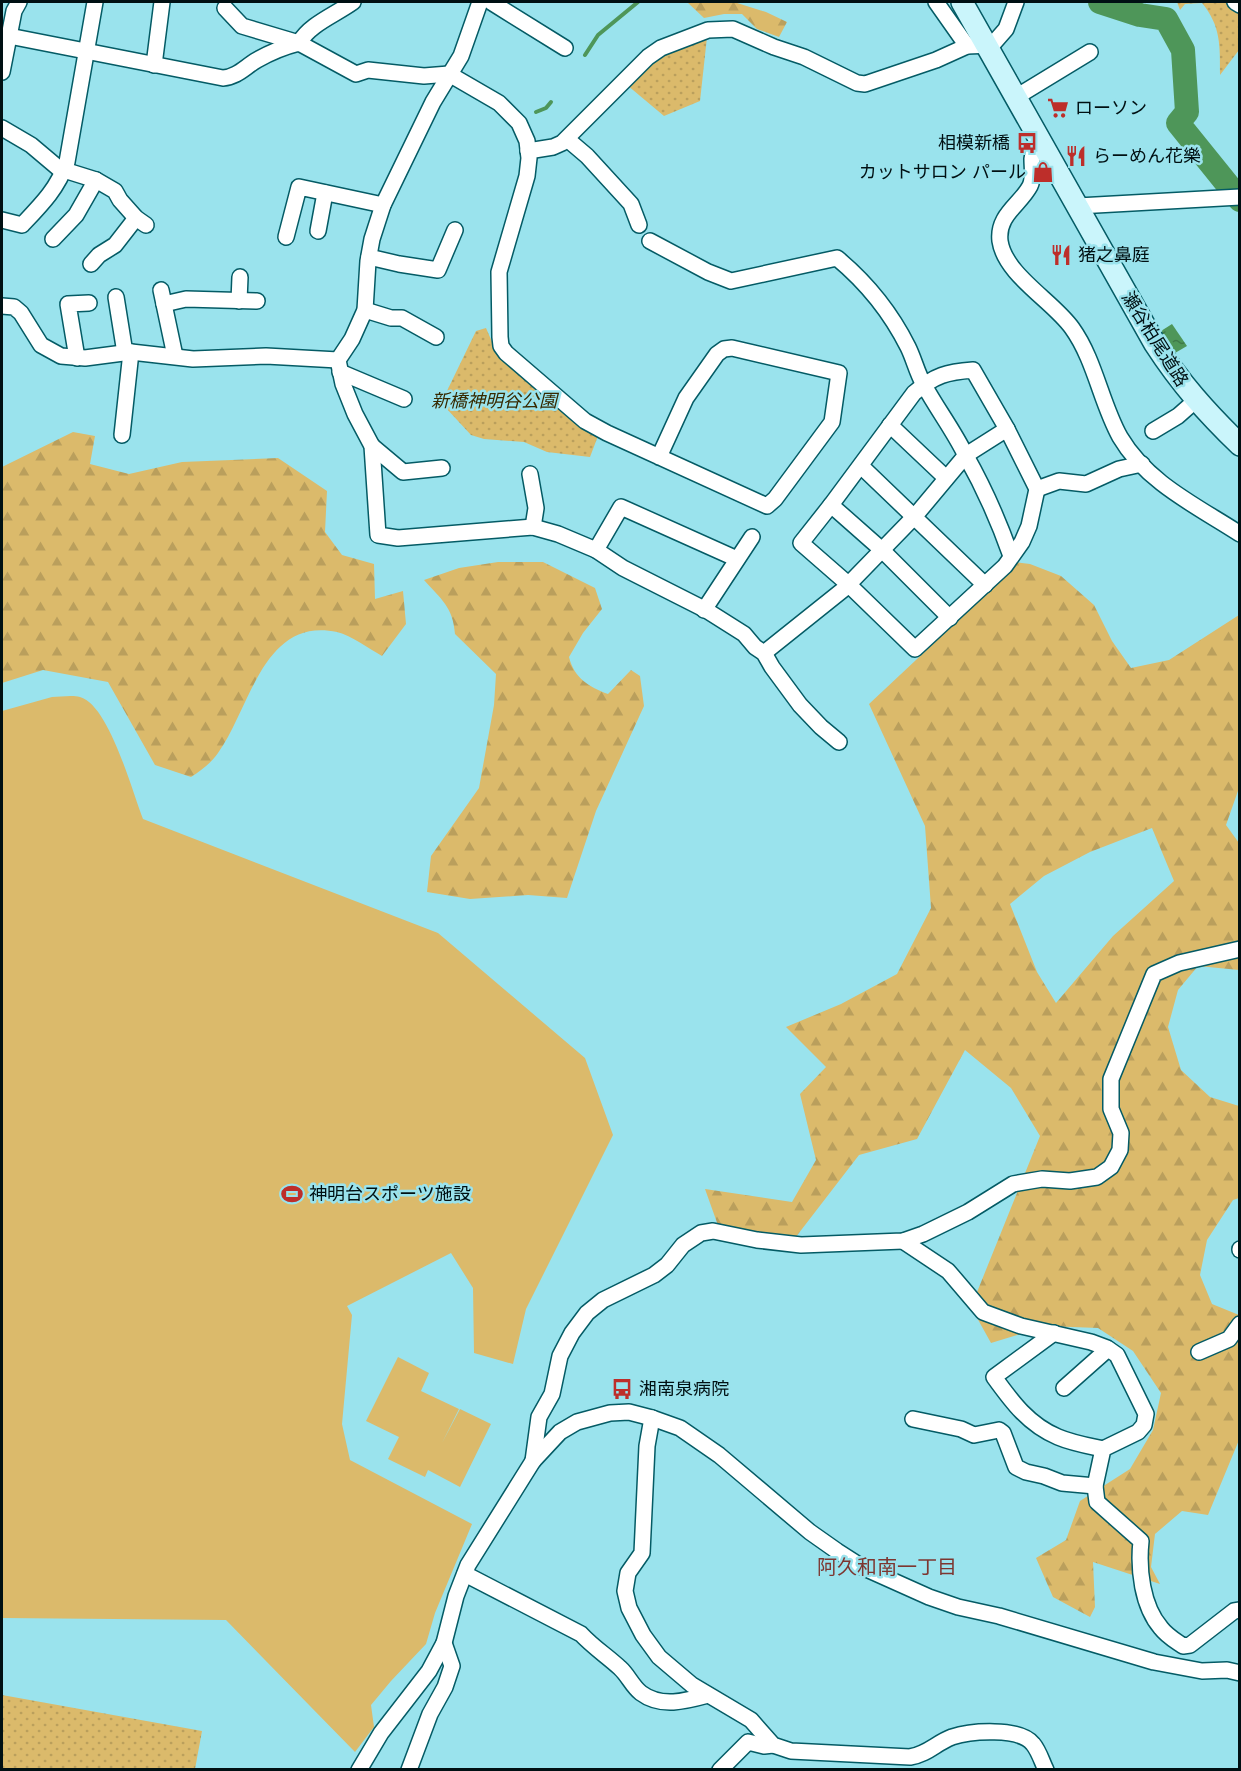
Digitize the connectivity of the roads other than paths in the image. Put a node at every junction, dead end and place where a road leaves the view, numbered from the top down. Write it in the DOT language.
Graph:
graph roads {
  1 [pos="19,2"];
  2 [pos="94,2"];
  3 [pos="162,2"];
  4 [pos="353,2"];
  5 [pos="480,2"];
  6 [pos="491,2"];
  7 [pos="936,2"];
  8 [pos="962,2"];
  9 [pos="1016,2"];
  10 [pos="1235,2"];
  11 [pos="1239,5"];
  12 [pos="225,8"];
  13 [pos="9,36"];
  14 [pos="299,43"];
  15 [pos="977,45"];
  16 [pos="565,48"];
  17 [pos="86,51"];
  18 [pos="1090,52"];
  19 [pos="2,62"];
  20 [pos="154,65"];
  21 [pos="449,74"];
  22 [pos="1016,96"];
  23 [pos="2,128"];
  24 [pos="1039,137"];
  25 [pos="567,139"];
  26 [pos="528,151"];
  27 [pos="63,171"];
  28 [pos="96,180"];
  29 [pos="325,193"];
  30 [pos="1239,197"];
  31 [pos="383,205"];
  32 [pos="1078,206"];
  33 [pos="2,220"];
  34 [pos="639,225"];
  35 [pos="455,230"];
  36 [pos="318,231"];
  37 [pos="286,237"];
  38 [pos="53,239"];
  39 [pos="650,241"];
  40 [pos="369,257"];
  41 [pos="91,264"];
  42 [pos="240,278"];
  43 [pos="116,297"];
  44 [pos="239,301"];
  45 [pos="257,301"];
  46 [pos="89,303"];
  47 [pos="2,306"];
  48 [pos="365,310"];
  49 [pos="436,337"];
  50 [pos="128,352"];
  51 [pos="175,356"];
  52 [pos="77,358"];
  53 [pos="339,366"];
  54 [pos="924,385"];
  55 [pos="404,399"];
  56 [pos="1195,400"];
  57 [pos="890,425"];
  58 [pos="1007,429"];
  59 [pos="1153,431"];
  60 [pos="122,435"];
  61 [pos="1239,445"];
  62 [pos="372,446"];
  63 [pos="966,455"];
  64 [pos="659,457"];
  65 [pos="1142,465"];
  66 [pos="861,466"];
  67 [pos="442,468"];
  68 [pos="530,474"];
  69 [pos="946,478"];
  70 [pos="1037,489"];
  71 [pos="831,505"];
  72 [pos="915,516"];
  73 [pos="533,527"];
  74 [pos="1239,534"];
  75 [pos="752,537"];
  76 [pos="596,550"];
  77 [pos="882,550"];
  78 [pos="1011,556"];
  79 [pos="737,559"];
  80 [pos="848,584"];
  81 [pos="984,585"];
  82 [pos="704,610"];
  83 [pos="950,618"];
  84 [pos="764,653"];
  85 [pos="839,742"];
  86 [pos="1239,949"];
  87 [pos="903,1241"];
  88 [pos="1239,1324"];
  89 [pos="1054,1333"];
  90 [pos="1108,1349"];
  91 [pos="1199,1352"];
  92 [pos="1064,1388"];
  93 [pos="652,1418"];
  94 [pos="913,1419"];
  95 [pos="1103,1449"];
  96 [pos="533,1461"];
  97 [pos="1095,1486"];
  98 [pos="465,1574"];
  99 [pos="1239,1610"];
  100 [pos="444,1643"];
  101 [pos="1239,1673"];
  102 [pos="708,1695"];
  103 [pos="773,1745"];
  104 [pos="359,1770"];
  105 [pos="409,1770"];
  106 [pos="720,1770"];
  107 [pos="1046,1770"];
  1 -- 13 [label="street"];
  2 -- 17 [label="street"];
  3 -- 20 [label="street"];
  4 -- 14 [label="street"];
  5 -- 21 [label="street"];
  6 -- 16 [label="street"];
  7 -- 15 [label="street"];
  8 -- 15 [label="main road, 瀬谷柏尾道路"];
  9 -- 15 [label="street"];
  10 -- 11 [label="street"];
  12 -- 14 [label="street"];
  13 -- 17 [label="street"];
  13 -- 19 [label="street"];
  14 -- 20 [label="street"];
  14 -- 21 [label="street"];
  15 -- 22 [label="main road, 瀬谷柏尾道路"];
  15 -- 25 [label="street"];
  17 -- 20 [label="street"];
  17 -- 27 [label="street"];
  18 -- 22 [label="street"];
  21 -- 26 [label="street"];
  21 -- 31 [label="street"];
  22 -- 24 [label="main road, 瀬谷柏尾道路"];
  23 -- 27 [label="street"];
  24 -- 32 [label="main road, 瀬谷柏尾道路"];
  24 -- 65 [label="street"];
  25 -- 26 [label="street"];
  25 -- 34 [label="street"];
  26 -- 64 [label="street"];
  27 -- 28 [label="street"];
  27 -- 33 [label="street"];
  28 -- 38 [label="street"];
  28 -- 41 [label="street"];
  29 -- 31 [label="street"];
  29 -- 36 [label="street"];
  29 -- 37 [label="street"];
  30 -- 32 [label="street"];
  31 -- 40 [label="street"];
  32 -- 56 [label="main road, 瀬谷柏尾道路"];
  35 -- 40 [label="street"];
  39 -- 54 [label="street"];
  40 -- 48 [label="street"];
  42 -- 44 [label="street"];
  43 -- 50 [label="street"];
  44 -- 45 [label="street"];
  44 -- 51 [label="street"];
  46 -- 52 [label="street"];
  47 -- 52 [label="street"];
  48 -- 49 [label="street"];
  48 -- 53 [label="street"];
  50 -- 51 [label="street"];
  50 -- 52 [label="street"];
  50 -- 60 [label="street"];
  51 -- 53 [label="street"];
  53 -- 55 [label="street"];
  53 -- 62 [label="street"];
  54 -- 57 [label="street"];
  54 -- 58 [label="street"];
  54 -- 63 [label="street"];
  56 -- 59 [label="street"];
  56 -- 61 [label="main road, 瀬谷柏尾道路"];
  57 -- 66 [label="street"];
  57 -- 69 [label="street"];
  58 -- 63 [label="street"];
  58 -- 70 [label="street"];
  62 -- 67 [label="street"];
  62 -- 73 [label="street"];
  63 -- 69 [label="street"];
  63 -- 78 [label="street"];
  64 -- 64 [label="street"];
  65 -- 70 [label="street"];
  65 -- 74 [label="street"];
  66 -- 71 [label="street"];
  66 -- 72 [label="street"];
  68 -- 73 [label="street"];
  69 -- 72 [label="street"];
  70 -- 78 [label="street"];
  71 -- 77 [label="street"];
  71 -- 80 [label="street"];
  72 -- 77 [label="street"];
  72 -- 81 [label="street"];
  73 -- 76 [label="street"];
  75 -- 79 [label="street"];
  76 -- 79 [label="street"];
  76 -- 82 [label="street"];
  77 -- 80 [label="street"];
  77 -- 83 [label="street"];
  78 -- 81 [label="street"];
  79 -- 82 [label="street"];
  80 -- 83 [label="street"];
  80 -- 84 [label="street"];
  81 -- 83 [label="street"];
  82 -- 84 [label="street"];
  84 -- 85 [label="street"];
  86 -- 87 [label="street"];
  87 -- 89 [label="street"];
  87 -- 96 [label="street"];
  88 -- 91 [label="street"];
  89 -- 90 [label="street"];
  89 -- 95 [label="street"];
  90 -- 92 [label="street"];
  90 -- 95 [label="street"];
  93 -- 96 [label="street"];
  93 -- 101 [label="street"];
  93 -- 102 [label="street"];
  94 -- 97 [label="street"];
  95 -- 97 [label="street"];
  96 -- 98 [label="street"];
  97 -- 99 [label="street"];
  98 -- 100 [label="street"];
  98 -- 102 [label="street"];
  100 -- 104 [label="street"];
  100 -- 105 [label="street"];
  102 -- 103 [label="street"];
  103 -- 106 [label="street"];
  103 -- 107 [label="street"];
}
